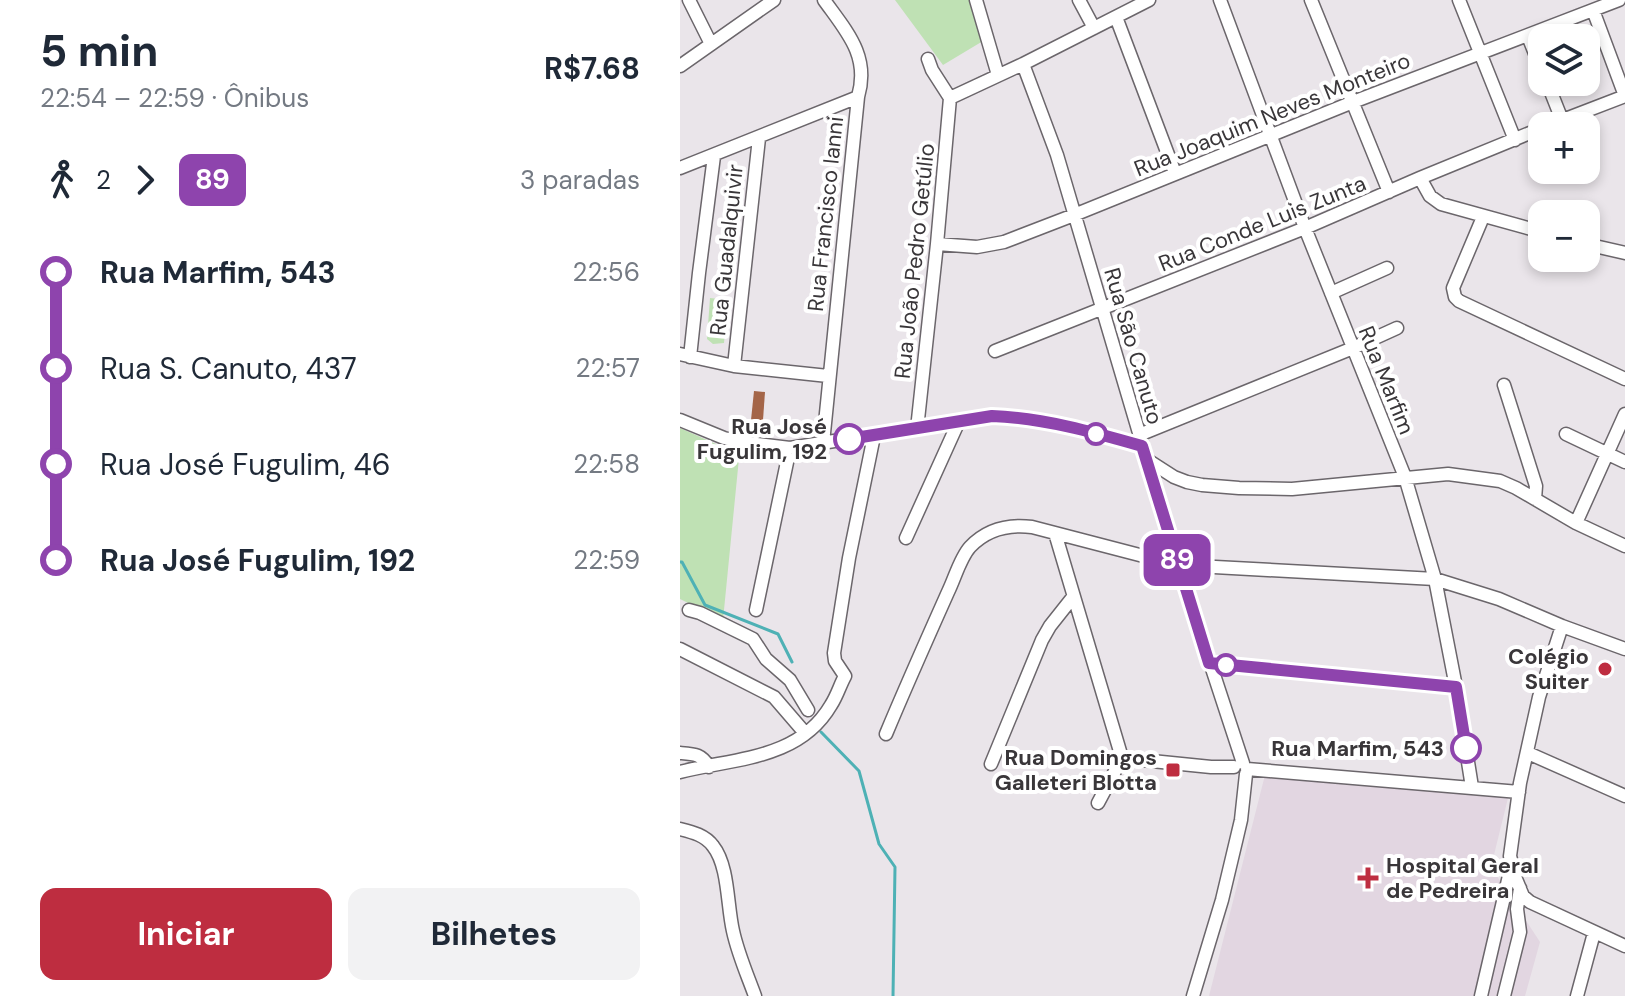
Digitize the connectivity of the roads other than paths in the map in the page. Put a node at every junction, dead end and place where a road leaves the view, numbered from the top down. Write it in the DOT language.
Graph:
graph roads {
  1 [pos="689,0"];
  2 [pos="774,0"];
  3 [pos="824,0"];
  4 [pos="976,0"];
  5 [pos="1079,0"];
  6 [pos="1149,0"];
  7 [pos="1220,0"];
  8 [pos="1459,0"];
  9 [pos="1577,0"];
  10 [pos="1618,0"];
  11 [pos="1316,2"];
  12 [pos="1588,12"];
  13 [pos="1116,17"];
  14 [pos="1558,24"];
  15 [pos="1094,28"];
  16 [pos="1528,36"];
  17 [pos="711,44"];
  18 [pos="1480,53"];
  19 [pos="928,59"];
  20 [pos="1023,64"];
  21 [pos="680,66"];
  22 [pos="998,75"];
  23 [pos="1625,96"];
  24 [pos="858,97"];
  25 [pos="950,98"];
  26 [pos="1353,102"];
  27 [pos="1583,112"];
  28 [pos="1528,134"];
  29 [pos="1269,135"];
  30 [pos="759,138"];
  31 [pos="1515,140"];
  32 [pos="714,156"];
  33 [pos="680,168"];
  34 [pos="1175,173"];
  35 [pos="1420,178"];
  36 [pos="1389,192"];
  37 [pos="1074,215"];
  38 [pos="1483,217"];
  39 [pos="1305,228"];
  40 [pos="1528,228"];
  41 [pos="937,244"];
  42 [pos="1600,247"];
  43 [pos="1625,253"];
  44 [pos="1387,268"];
  45 [pos="1331,293"];
  46 [pos="1104,309"];
  47 [pos="1397,328"];
  48 [pos="1353,348"];
  49 [pos="995,351"];
  50 [pos="685,356"];
  51 [pos="734,366"];
  52 [pos="828,376"];
  53 [pos="1625,379"];
  54 [pos="1504,385"];
  55 [pos="1625,414"];
  56 [pos="680,420"];
  57 [pos="959,421"];
  58 [pos="917,429"];
  59 [pos="1566,434"];
  60 [pos="874,436"];
  61 [pos="823,443"];
  62 [pos="1142,447"];
  63 [pos="790,448"];
  64 [pos="1607,454"];
  65 [pos="1625,462"];
  66 [pos="1405,477"];
  67 [pos="1535,499"];
  68 [pos="1576,523"];
  69 [pos="1055,533"];
  70 [pos="906,538"];
  71 [pos="1625,546"];
  72 [pos="1178,565"];
  73 [pos="1435,579"];
  74 [pos="1073,597"];
  75 [pos="689,610"];
  76 [pos="756,610"];
  77 [pos="1562,626"];
  78 [pos="1625,649"];
  79 [pos="686,651"];
  80 [pos="1209,663"];
  81 [pos="1456,687"];
  82 [pos="808,710"];
  83 [pos="805,733"];
  84 [pos="886,734"];
  85 [pos="680,753"];
  86 [pos="1528,753"];
  87 [pos="1122,758"];
  88 [pos="991,764"];
  89 [pos="709,767"];
  90 [pos="1239,769"];
  91 [pos="680,772"];
  92 [pos="1472,787"];
  93 [pos="1519,792"];
  94 [pos="1625,796"];
  95 [pos="1098,803"];
  96 [pos="680,829"];
  97 [pos="1510,861"];
  98 [pos="1520,888"];
  99 [pos="1594,933"];
  100 [pos="1625,946"];
  101 [pos="755,996"];
  102 [pos="1193,996"];
  103 [pos="1481,996"];
  104 [pos="1504,996"];
  105 [pos="1577,996"];
  1 -- 17 [label="street"];
  2 -- 17 [label="street"];
  3 -- 24 [label="street, Rua Francisco Ianni"];
  4 -- 22 [label="street"];
  5 -- 15 [label="street"];
  6 -- 13 [label="street"];
  7 -- 29 [label="street, Rua Marfim"];
  8 -- 18 [label="street"];
  9 -- 12 [label="street"];
  10 -- 12 [label="street, Rua Joaquim Neves Monteiro"];
  11 -- 26 [label="street"];
  12 -- 14 [label="street, Rua Joaquim Neves Monteiro"];
  12 -- 23 [label="street"];
  13 -- 15 [label="street"];
  13 -- 34 [label="street"];
  15 -- 20 [label="street"];
  16 -- 18 [label="street, Rua Joaquim Neves Monteiro"];
  17 -- 21 [label="street"];
  18 -- 26 [label="street, Rua Joaquim Neves Monteiro"];
  18 -- 31 [label="street"];
  19 -- 25 [label="street"];
  20 -- 22 [label="street"];
  20 -- 37 [label="street, Rua São Canuto"];
  22 -- 25 [label="street"];
  23 -- 27 [label="street, Rua Conde Luis Zunta"];
  24 -- 30 [label="street"];
  24 -- 52 [label="street, Rua Francisco Ianni"];
  25 -- 41 [label="street, Rua João Pedro Getúlio"];
  26 -- 29 [label="street, Rua Joaquim Neves Monteiro"];
  26 -- 36 [label="street"];
  28 -- 31 [label="street, Rua Conde Luis Zunta"];
  29 -- 34 [label="street, Rua Joaquim Neves Monteiro"];
  29 -- 39 [label="street, Rua Marfim"];
  30 -- 32 [label="street"];
  30 -- 51 [label="street, Rua Guadalquivir"];
  31 -- 35 [label="street, Rua Conde Luis Zunta"];
  32 -- 33 [label="street"];
  32 -- 50 [label="street"];
  34 -- 37 [label="street, Rua Joaquim Neves Monteiro"];
  35 -- 36 [label="street, Rua Conde Luis Zunta"];
  35 -- 38 [label="street"];
  36 -- 39 [label="street, Rua Conde Luis Zunta"];
  37 -- 41 [label="street, Rua Joaquim Neves Monteiro"];
  37 -- 46 [label="street, Rua São Canuto"];
  38 -- 40 [label="street"];
  38 -- 53 [label="street"];
  39 -- 45 [label="street, Rua Marfim"];
  39 -- 46 [label="street, Rua Conde Luis Zunta"];
  41 -- 58 [label="street, Rua João Pedro Getúlio"];
  42 -- 43 [label="street"];
  44 -- 45 [label="street"];
  45 -- 48 [label="street, Rua Marfim"];
  46 -- 49 [label="street, Rua Conde Luis Zunta"];
  46 -- 62 [label="street, Rua São Canuto"];
  47 -- 48 [label="street"];
  48 -- 62 [label="street"];
  48 -- 66 [label="street, Rua Marfim"];
  50 -- 51 [label="street"];
  51 -- 52 [label="street"];
  52 -- 61 [label="street, Rua Francisco Ianni"];
  54 -- 67 [label="street"];
  55 -- 64 [label="street"];
  56 -- 63 [label="street"];
  57 -- 58 [label="street"];
  57 -- 62 [label="street"];
  57 -- 70 [label="street"];
  58 -- 60 [label="street"];
  59 -- 64 [label="street"];
  60 -- 61 [label="street"];
  60 -- 83 [label="street"];
  61 -- 63 [label="street"];
  62 -- 66 [label="street"];
  62 -- 72 [label="street, Rua São Canuto"];
  63 -- 76 [label="street"];
  64 -- 65 [label="street"];
  64 -- 68 [label="street"];
  66 -- 67 [label="street"];
  66 -- 73 [label="street, Rua Marfim"];
  67 -- 68 [label="street"];
  68 -- 71 [label="street"];
  69 -- 72 [label="street"];
  69 -- 74 [label="street"];
  69 -- 84 [label="street"];
  72 -- 73 [label="street"];
  72 -- 80 [label="street, Rua São Canuto"];
  73 -- 77 [label="street"];
  73 -- 81 [label="street, Rua Marfim"];
  74 -- 87 [label="street"];
  74 -- 88 [label="street"];
  75 -- 82 [label="street"];
  77 -- 78 [label="street"];
  77 -- 86 [label="street"];
  79 -- 83 [label="street"];
  80 -- 81 [label="street"];
  80 -- 90 [label="street, Rua São Canuto"];
  81 -- 92 [label="street, Rua Marfim"];
  83 -- 89 [label="street"];
  85 -- 89 [label="street"];
  86 -- 93 [label="street"];
  86 -- 94 [label="street"];
  87 -- 90 [label="street"];
  87 -- 95 [label="street"];
  89 -- 91 [label="street"];
  90 -- 92 [label="street"];
  90 -- 102 [label="street, Rua São Canuto"];
  92 -- 93 [label="street"];
  93 -- 97 [label="street"];
  96 -- 101 [label="street"];
  97 -- 98 [label="street"];
  97 -- 103 [label="street"];
  98 -- 99 [label="street"];
  98 -- 104 [label="street"];
  99 -- 100 [label="street"];
  99 -- 105 [label="street"];
}
